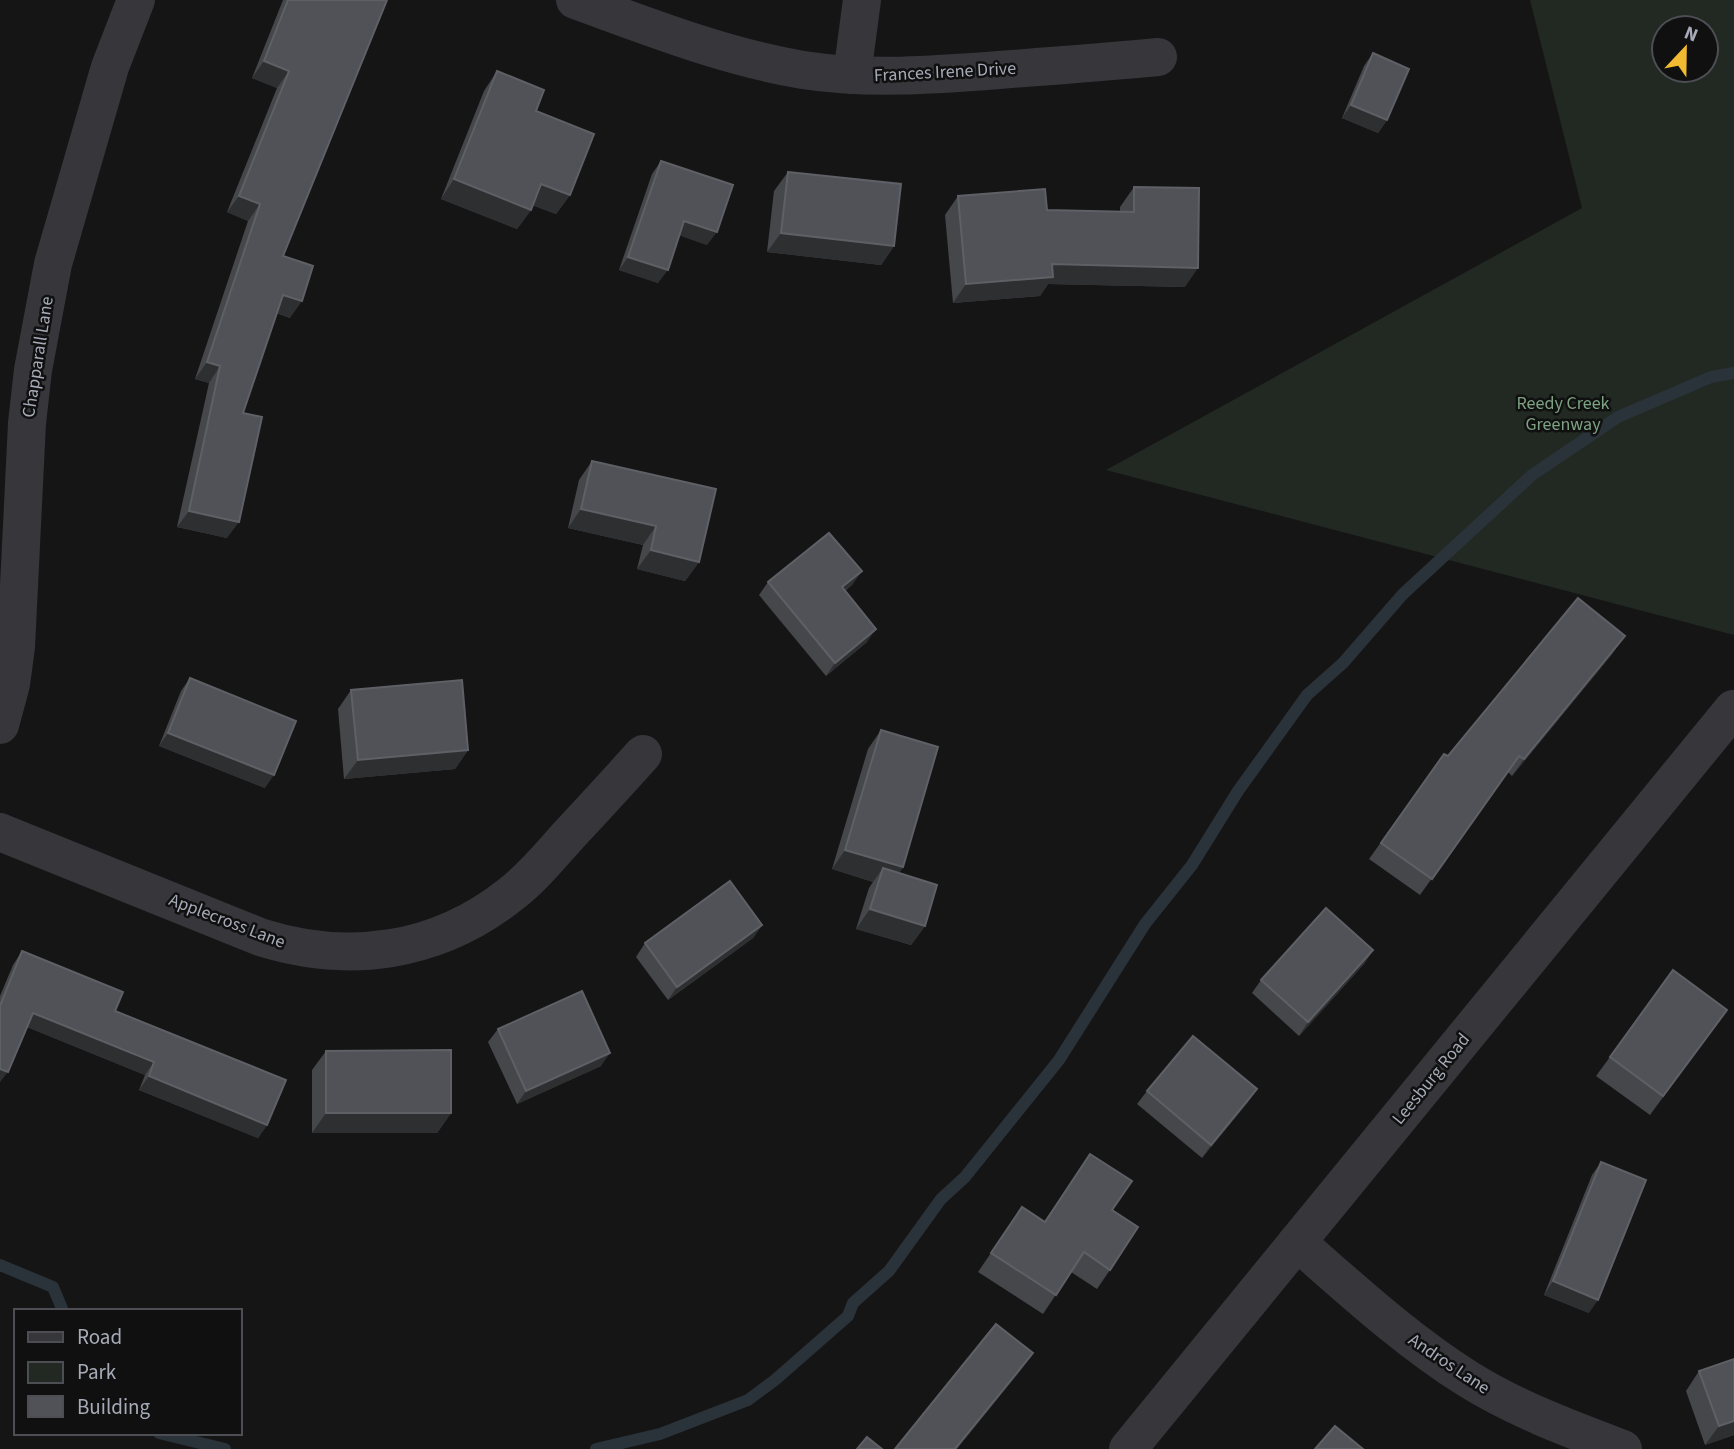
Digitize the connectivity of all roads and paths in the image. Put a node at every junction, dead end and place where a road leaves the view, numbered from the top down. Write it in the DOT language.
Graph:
graph roads {
  1 [pos="136,0"];
  2 [pos="575,0"];
  3 [pos="862,0"];
  4 [pos="1158,57"];
  5 [pos="852,75"];
  6 [pos="1733,709"];
  7 [pos="0,725"];
  8 [pos="643,754"];
  9 [pos="0,832"];
  10 [pos="1297,1242"];
  11 [pos="1128,1449"];
  12 [pos="1623,1449"];
  1 -- 7 [label="street, Chapparall Lane"];
  2 -- 5 [label="street, Frances Irene Drive"];
  3 -- 5 [label="street"];
  4 -- 5 [label="street, Frances Irene Drive"];
  6 -- 10 [label="street, Leesburg Road"];
  8 -- 9 [label="street, Applecross Lane"];
  10 -- 11 [label="street, Leesburg Road"];
  10 -- 12 [label="street, Andros Lane"];
}
